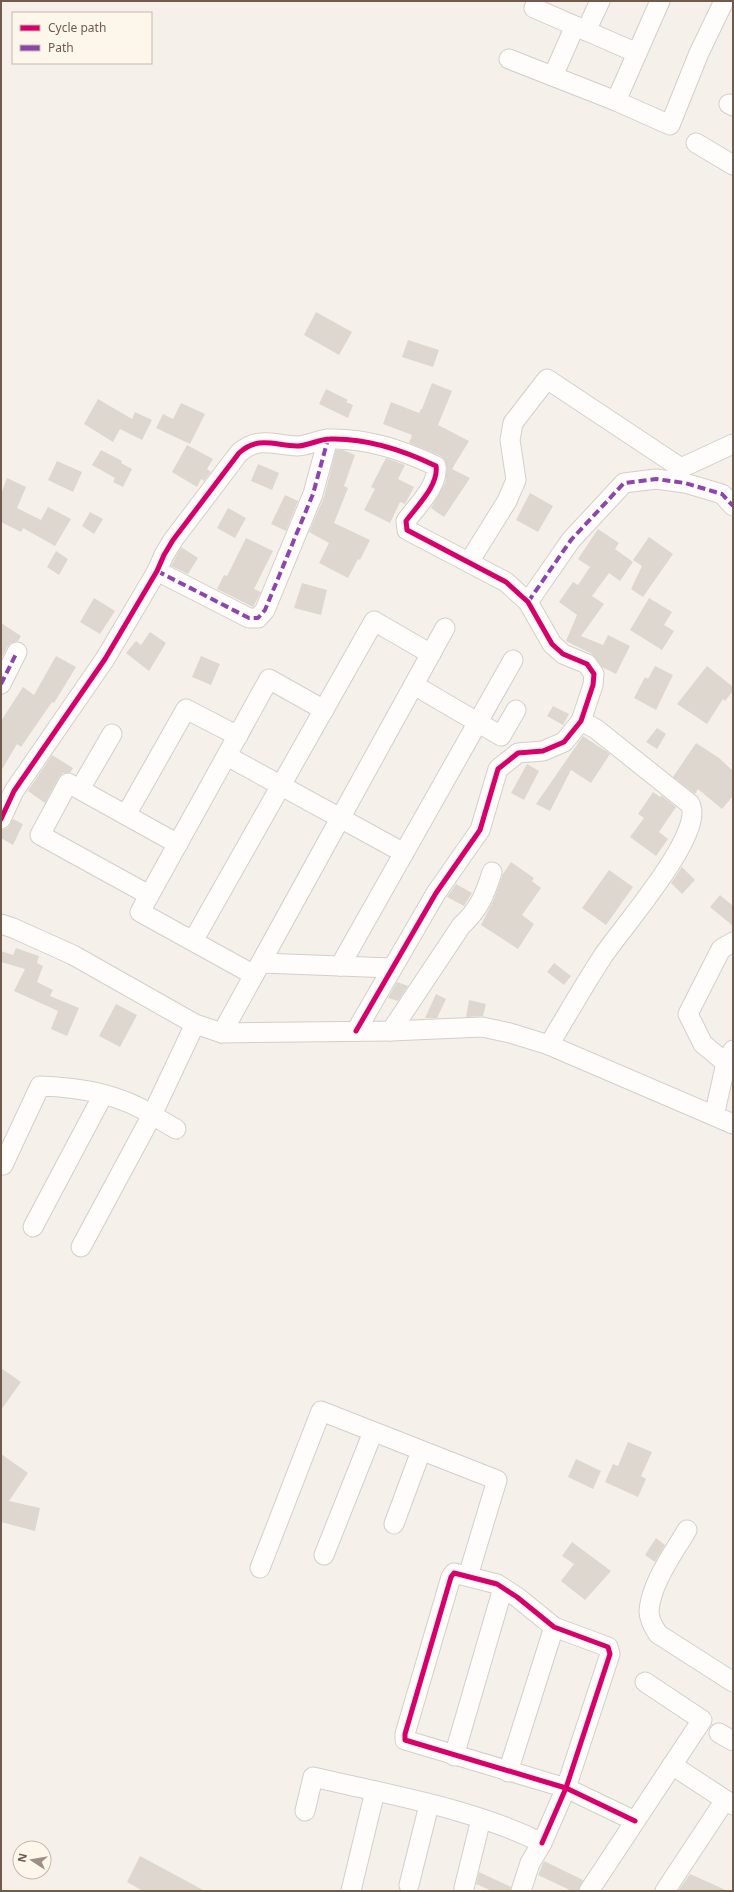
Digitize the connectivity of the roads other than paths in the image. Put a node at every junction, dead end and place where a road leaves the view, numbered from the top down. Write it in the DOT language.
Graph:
graph roads {
  1 [pos="600,1"];
  2 [pos="724,1"];
  3 [pos="657,2"];
  4 [pos="534,8"];
  5 [pos="581,28"];
  6 [pos="637,53"];
  7 [pos="509,59"];
  8 [pos="553,76"];
  9 [pos="616,101"];
  10 [pos="696,143"];
  11 [pos="733,165"];
  12 [pos="328,439"];
  13 [pos="733,444"];
  14 [pos="733,506"];
  15 [pos="469,562"];
  16 [pos="157,571"];
  17 [pos="528,602"];
  18 [pos="445,628"];
  19 [pos="17,652"];
  20 [pos="431,654"];
  21 [pos="513,660"];
  22 [pos="1,684"];
  23 [pos="414,685"];
  24 [pos="324,710"];
  25 [pos="516,710"];
  26 [pos="581,721"];
  27 [pos="478,722"];
  28 [pos="112,734"];
  29 [pos="238,736"];
  30 [pos="227,756"];
  31 [pos="281,786"];
  32 [pos="80,790"];
  33 [pos="126,815"];
  34 [pos="1,819"];
  35 [pos="340,819"];
  36 [pos="178,844"];
  37 [pos="404,853"];
  38 [pos="492,872"];
  39 [pos="149,895"];
  40 [pos="1,924"];
  41 [pos="193,941"];
  42 [pos="733,942"];
  43 [pos="340,966"];
  44 [pos="392,968"];
  45 [pos="257,969"];
  46 [pos="195,1024"];
  47 [pos="356,1031"];
  48 [pos="391,1032"];
  49 [pos="222,1033"];
  50 [pos="549,1044"];
  51 [pos="730,1057"];
  52 [pos="103,1095"];
  53 [pos="152,1115"];
  54 [pos="714,1116"];
  55 [pos="733,1124"];
  56 [pos="176,1128"];
  57 [pos="3,1165"];
  58 [pos="33,1227"];
  59 [pos="81,1247"];
  60 [pos="373,1432"];
  61 [pos="421,1451"];
  62 [pos="394,1524"];
  63 [pos="687,1530"];
  64 [pos="324,1555"];
  65 [pos="260,1568"];
  66 [pos="468,1576"];
  67 [pos="503,1588"];
  68 [pos="554,1627"];
  69 [pos="645,1682"];
  70 [pos="733,1682"];
  71 [pos="454,1756"];
  72 [pos="672,1765"];
  73 [pos="508,1772"];
  74 [pos="566,1788"];
  75 [pos="374,1791"];
  76 [pos="729,1802"];
  77 [pos="428,1805"];
  78 [pos="305,1811"];
  79 [pos="481,1818"];
  80 [pos="635,1821"];
  81 [pos="542,1844"];
  82 [pos="409,1885"];
  83 [pos="464,1888"];
  84 [pos="351,1891"];
  85 [pos="521,1891"];
  86 [pos="589,1891"];
  87 [pos="665,1891"];
  1 -- 5 [label="street"];
  2 -- 9 [label="street"];
  3 -- 6 [label="street"];
  4 -- 5 [label="street"];
  5 -- 6 [label="street"];
  5 -- 8 [label="street"];
  6 -- 9 [label="street"];
  7 -- 8 [label="street"];
  8 -- 9 [label="street"];
  10 -- 11 [label="street"];
  12 -- 15 [label="street"];
  12 -- 16 [label="street"];
  12 -- 16 [label="street"];
  13 -- 15 [label="street"];
  14 -- 17 [label="street"];
  15 -- 17 [label="street"];
  16 -- 34 [label="street"];
  17 -- 26 [label="street"];
  18 -- 20 [label="street"];
  19 -- 22 [label="street"];
  20 -- 23 [label="street"];
  20 -- 24 [label="street"];
  21 -- 27 [label="street"];
  23 -- 27 [label="street"];
  23 -- 35 [label="street"];
  24 -- 29 [label="street"];
  24 -- 31 [label="street"];
  25 -- 27 [label="street"];
  26 -- 44 [label="street"];
  26 -- 50 [label="street"];
  27 -- 37 [label="street"];
  28 -- 32 [label="street"];
  29 -- 30 [label="street"];
  29 -- 33 [label="street"];
  30 -- 31 [label="street"];
  30 -- 36 [label="street"];
  31 -- 35 [label="street"];
  31 -- 41 [label="street"];
  32 -- 33 [label="street"];
  32 -- 39 [label="street"];
  33 -- 36 [label="street"];
  35 -- 37 [label="street"];
  35 -- 45 [label="street"];
  36 -- 39 [label="street"];
  37 -- 43 [label="street"];
  38 -- 48 [label="street"];
  39 -- 41 [label="street"];
  40 -- 46 [label="street"];
  41 -- 45 [label="street"];
  42 -- 51 [label="street"];
  43 -- 44 [label="street"];
  43 -- 45 [label="street"];
  44 -- 47 [label="street"];
  45 -- 49 [label="street"];
  46 -- 49 [label="street"];
  46 -- 53 [label="street"];
  47 -- 48 [label="street"];
  47 -- 49 [label="street"];
  48 -- 50 [label="street"];
  50 -- 54 [label="street"];
  51 -- 54 [label="street"];
  52 -- 53 [label="street"];
  52 -- 57 [label="street"];
  52 -- 58 [label="street"];
  53 -- 56 [label="street"];
  53 -- 59 [label="street"];
  54 -- 55 [label="street"];
  60 -- 61 [label="street"];
  60 -- 64 [label="street"];
  60 -- 65 [label="street"];
  61 -- 62 [label="street"];
  61 -- 66 [label="street"];
  63 -- 70 [label="street"];
  66 -- 67 [label="street"];
  66 -- 71 [label="street"];
  67 -- 68 [label="street"];
  67 -- 71 [label="street"];
  68 -- 73 [label="street"];
  68 -- 74 [label="street"];
  69 -- 72 [label="street"];
  71 -- 73 [label="street"];
  72 -- 76 [label="street"];
  72 -- 80 [label="street"];
  73 -- 74 [label="street"];
  74 -- 80 [label="street"];
  74 -- 81 [label="street"];
  75 -- 77 [label="street"];
  75 -- 78 [label="street"];
  75 -- 84 [label="street"];
  76 -- 87 [label="street"];
  77 -- 79 [label="street"];
  77 -- 82 [label="street"];
  79 -- 81 [label="street"];
  79 -- 83 [label="street"];
  80 -- 86 [label="street"];
  81 -- 85 [label="street"];
}
